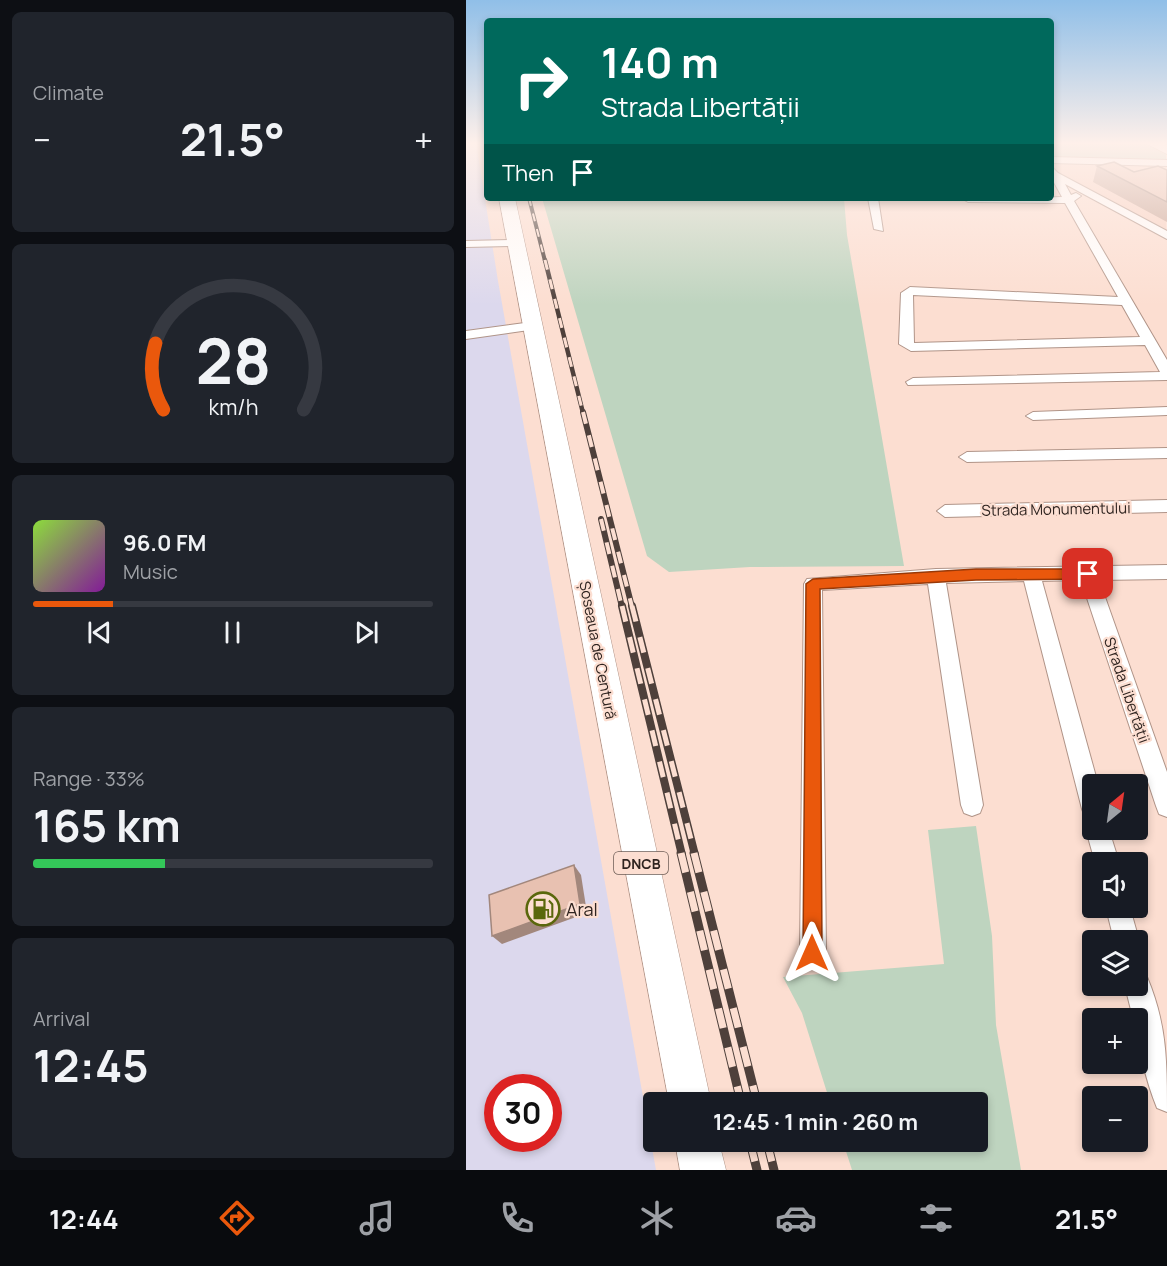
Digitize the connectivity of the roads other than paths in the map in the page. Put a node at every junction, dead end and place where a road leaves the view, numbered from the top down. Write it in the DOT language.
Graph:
graph roads {
  1 [pos="1065,197"];
  2 [pos="1081,197"];
  3 [pos="1090,197"];
  4 [pos="1095,197"];
  5 [pos="1054,200"];
  6 [pos="1067,200"];
  7 [pos="508,201"];
  8 [pos="874,201"];
  9 [pos="879,229"];
  10 [pos="1166,236"];
  11 [pos="516,243"];
  12 [pos="466,244"];
  13 [pos="1125,301"];
  14 [pos="532,326"];
  15 [pos="466,334"];
  16 [pos="1148,341"];
  17 [pos="1166,375"];
  18 [pos="913,382"];
  19 [pos="1166,411"];
  20 [pos="1033,416"];
  21 [pos="1166,453"];
  22 [pos="967,457"];
  23 [pos="1166,506"];
  24 [pos="945,511"];
  25 [pos="1166,572"];
  26 [pos="1031,574"];
  27 [pos="1088,574"];
  28 [pos="936,576"];
  29 [pos="1084,774"];
  30 [pos="972,805"];
  31 [pos="1166,806"];
  32 [pos="812,953"];
  33 [pos="1140,996"];
  34 [pos="688,1092"];
  35 [pos="1166,1098"];
  36 [pos="699,1152"];
  37 [pos="703,1170"];
  1 -- 6 [label="street"];
  2 -- 6 [label="street"];
  3 -- 4 [label="street"];
  4 -- 10 [label="street"];
  5 -- 6 [label="street"];
  6 -- 13 [label="street"];
  7 -- 11 [label="main road, Șoseaua de Centură / DNCB"];
  8 -- 9 [label="street"];
  11 -- 12 [label="street"];
  11 -- 14 [label="main road, Șoseaua de Centură / DNCB"];
  13 -- 16 [label="street"];
  13 -- 16 [label="street"];
  14 -- 15 [label="street"];
  14 -- 34 [label="main road, Șoseaua de Centură / DNCB"];
  16 -- 17 [label="street"];
  17 -- 18 [label="street"];
  19 -- 20 [label="street"];
  21 -- 22 [label="street"];
  23 -- 24 [label="street, Strada Monumentului"];
  25 -- 27 [label="street"];
  26 -- 27 [label="street"];
  26 -- 28 [label="street"];
  26 -- 29 [label="street"];
  27 -- 31 [label="street, Strada Libertății"];
  28 -- 30 [label="street"];
  28 -- 32 [label="street"];
  33 -- 35 [label="street"];
  36 -- 37 [label="main road"];
}
